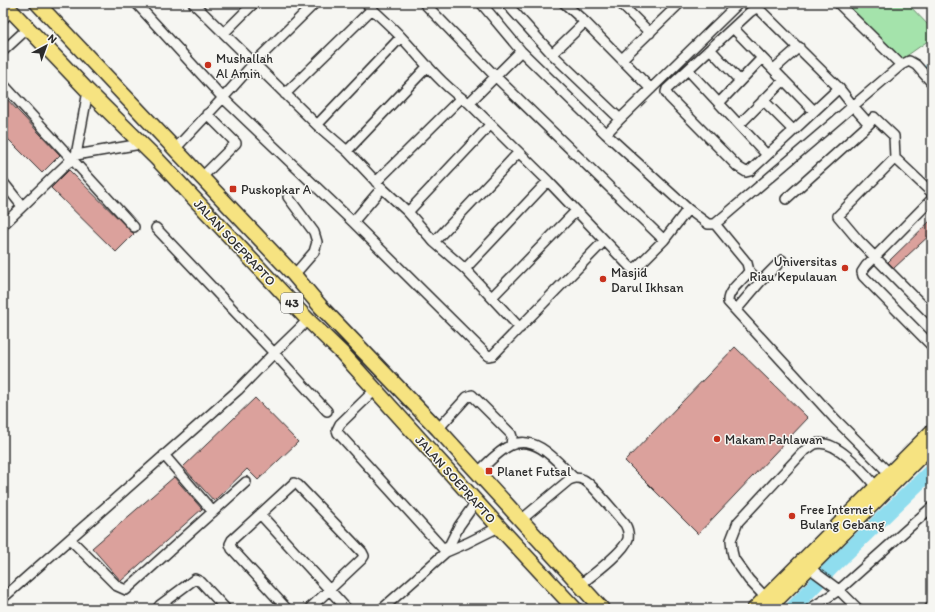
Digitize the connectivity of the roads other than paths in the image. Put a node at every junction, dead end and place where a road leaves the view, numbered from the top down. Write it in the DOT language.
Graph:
graph roads {
  1 [pos="36,3"];
  2 [pos="136,3"];
  3 [pos="254,3"];
  4 [pos="315,3"];
  5 [pos="424,3"];
  6 [pos="481,3"];
  7 [pos="506,3"];
  8 [pos="564,3"];
  9 [pos="621,3"];
  10 [pos="680,3"];
  11 [pos="739,3"];
  12 [pos="838,3"];
  13 [pos="195,4"];
  14 [pos="369,6"];
  15 [pos="6,11"];
  16 [pos="585,22"];
  17 [pos="28,28"];
  18 [pos="733,28"];
  19 [pos="224,33"];
  20 [pos="650,33"];
  21 [pos="401,36"];
  22 [pos="799,47"];
  23 [pos="710,49"];
  24 [pos="3,51"];
  25 [pos="521,51"];
  26 [pos="552,54"];
  27 [pos="762,58"];
  28 [pos="622,59"];
  29 [pos="254,63"];
  30 [pos="901,65"];
  31 [pos="428,66"];
  32 [pos="774,69"];
  33 [pos="688,70"];
  34 [pos="496,77"];
  35 [pos="784,80"];
  36 [pos="740,81"];
  37 [pos="932,83"];
  38 [pos="3,84"];
  39 [pos="839,88"];
  40 [pos="651,89"];
  41 [pos="88,91"];
  42 [pos="285,94"];
  43 [pos="223,98"];
  44 [pos="460,98"];
  45 [pos="763,100"];
  46 [pos="469,103"];
  47 [pos="719,103"];
  48 [pos="852,106"];
  49 [pos="814,111"];
  50 [pos="207,114"];
  51 [pos="620,119"];
  52 [pos="869,124"];
  53 [pos="317,125"];
  54 [pos="490,125"];
  55 [pos="739,125"];
  56 [pos="794,130"];
  57 [pos="606,134"];
  58 [pos="141,144"];
  59 [pos="175,149"];
  60 [pos="347,151"];
  61 [pos="518,153"];
  62 [pos="768,155"];
  63 [pos="73,157"];
  64 [pos="895,158"];
  65 [pos="202,178"];
  66 [pos="548,181"];
  67 [pos="3,182"];
  68 [pos="379,185"];
  69 [pos="932,193"];
  70 [pos="288,197"];
  71 [pos="786,199"];
  72 [pos="932,199"];
  73 [pos="22,206"];
  74 [pos="688,209"];
  75 [pos="576,211"];
  76 [pos="408,212"];
  77 [pos="353,222"];
  78 [pos="715,224"];
  79 [pos="3,225"];
  80 [pos="134,227"];
  81 [pos="156,228"];
  82 [pos="604,240"];
  83 [pos="664,240"];
  84 [pos="434,242"];
  85 [pos="875,256"];
  86 [pos="782,260"];
  87 [pos="465,269"];
  88 [pos="749,271"];
  89 [pos="294,275"];
  90 [pos="760,282"];
  91 [pos="492,298"];
  92 [pos="736,310"];
  93 [pos="932,315"];
  94 [pos="308,320"];
  95 [pos="520,328"];
  96 [pos="354,342"];
  97 [pos="932,346"];
  98 [pos="274,353"];
  99 [pos="343,354"];
  100 [pos="376,390"];
  101 [pos="327,411"];
  102 [pos="438,429"];
  103 [pos="932,430"];
  104 [pos="511,445"];
  105 [pos="932,446"];
  106 [pos="164,455"];
  107 [pos="888,472"];
  108 [pos="477,473"];
  109 [pos="574,478"];
  110 [pos="246,482"];
  111 [pos="880,491"];
  112 [pos="476,502"];
  113 [pos="932,507"];
  114 [pos="213,512"];
  115 [pos="260,514"];
  116 [pos="521,520"];
  117 [pos="499,527"];
  118 [pos="70,539"];
  119 [pos="446,552"];
  120 [pos="810,567"];
  121 [pos="580,586"];
  122 [pos="330,590"];
  123 [pos="839,590"];
  124 [pos="3,598"];
  125 [pos="769,603"];
  126 [pos="932,606"];
  127 [pos="157,609"];
  128 [pos="226,609"];
  129 [pos="288,609"];
  130 [pos="309,609"];
  131 [pos="347,609"];
  132 [pos="382,609"];
  133 [pos="575,609"];
  134 [pos="602,609"];
  135 [pos="753,609"];
  136 [pos="810,609"];
  137 [pos="858,609"];
  138 [pos="929,609"];
  1 -- 59 [label="highway, JALAN SOEPRAPTO / 43"];
  2 -- 43 [label="street"];
  3 -- 19 [label="street"];
  4 -- 29 [label="street"];
  5 -- 34 [label="street"];
  6 -- 25 [label="street"];
  7 -- 26 [label="street"];
  8 -- 16 [label="street"];
  9 -- 20 [label="street"];
  10 -- 20 [label="street"];
  11 -- 40 [label="street"];
  12 -- 30 [label="street"];
  13 -- 19 [label="street"];
  14 -- 21 [label="street"];
  14 -- 42 [label="street"];
  15 -- 17 [label="highway, JALAN SOEPRAPTO / 43"];
  16 -- 26 [label="street"];
  16 -- 28 [label="street"];
  17 -- 24 [label="street"];
  17 -- 41 [label="highway, JALAN SOEPRAPTO / 43"];
  18 -- 22 [label="street"];
  18 -- 23 [label="street"];
  18 -- 27 [label="street"];
  19 -- 29 [label="street"];
  20 -- 28 [label="street"];
  21 -- 31 [label="street"];
  21 -- 53 [label="street"];
  22 -- 32 [label="street"];
  22 -- 39 [label="street"];
  23 -- 33 [label="street"];
  23 -- 36 [label="street"];
  25 -- 34 [label="street"];
  25 -- 57 [label="street"];
  26 -- 51 [label="street"];
  27 -- 32 [label="street"];
  27 -- 36 [label="street"];
  28 -- 40 [label="street"];
  29 -- 42 [label="street"];
  29 -- 43 [label="street"];
  30 -- 37 [label="street"];
  30 -- 48 [label="street"];
  31 -- 44 [label="street"];
  31 -- 60 [label="street"];
  32 -- 35 [label="street"];
  33 -- 47 [label="street"];
  33 -- 62 [label="street"];
  34 -- 46 [label="street"];
  34 -- 83 [label="street"];
  35 -- 45 [label="street"];
  35 -- 49 [label="street"];
  36 -- 47 [label="street"];
  38 -- 63 [label="street"];
  39 -- 48 [label="street"];
  39 -- 49 [label="street"];
  40 -- 51 [label="street"];
  41 -- 58 [label="highway, JALAN SOEPRAPTO / 43"];
  41 -- 63 [label="street"];
  42 -- 53 [label="street"];
  43 -- 50 [label="street"];
  43 -- 77 [label="street"];
  44 -- 46 [label="street"];
  44 -- 68 [label="street"];
  45 -- 55 [label="street"];
  45 -- 56 [label="street"];
  46 -- 54 [label="street"];
  47 -- 55 [label="street"];
  48 -- 52 [label="street"];
  48 -- 78 [label="street"];
  49 -- 56 [label="street"];
  50 -- 59 [label="street"];
  50 -- 65 [label="street"];
  51 -- 57 [label="street"];
  52 -- 64 [label="street"];
  52 -- 71 [label="street"];
  53 -- 60 [label="street"];
  54 -- 61 [label="street"];
  54 -- 76 [label="street"];
  55 -- 62 [label="street"];
  56 -- 62 [label="street"];
  57 -- 74 [label="street"];
  58 -- 63 [label="street"];
  58 -- 94 [label="highway, JALAN SOEPRAPTO / 43"];
  59 -- 65 [label="highway, JALAN SOEPRAPTO / 43"];
  60 -- 68 [label="street"];
  61 -- 66 [label="street"];
  61 -- 84 [label="street"];
  63 -- 73 [label="street"];
  63 -- 80 [label="street"];
  64 -- 69 [label="street"];
  64 -- 85 [label="street"];
  65 -- 89 [label="highway, JALAN SOEPRAPTO / 43"];
  66 -- 75 [label="street"];
  66 -- 87 [label="street"];
  67 -- 73 [label="street"];
  68 -- 76 [label="street"];
  68 -- 77 [label="street"];
  70 -- 89 [label="street"];
  72 -- 85 [label="street"];
  73 -- 79 [label="street"];
  74 -- 78 [label="street"];
  74 -- 83 [label="street"];
  75 -- 82 [label="street"];
  75 -- 91 [label="street"];
  76 -- 84 [label="street"];
  77 -- 95 [label="street"];
  78 -- 88 [label="street"];
  81 -- 98 [label="street"];
  82 -- 83 [label="street"];
  82 -- 95 [label="street"];
  84 -- 87 [label="street"];
  85 -- 93 [label="street"];
  85 -- 97 [label="street"];
  86 -- 90 [label="street"];
  87 -- 91 [label="street"];
  88 -- 90 [label="street"];
  88 -- 92 [label="street"];
  89 -- 96 [label="highway, JALAN SOEPRAPTO / 43"];
  90 -- 92 [label="street"];
  91 -- 95 [label="street"];
  92 -- 107 [label="street"];
  94 -- 98 [label="street"];
  94 -- 99 [label="highway, JALAN SOEPRAPTO / 43"];
  96 -- 99 [label="highway"];
  96 -- 102 [label="highway, JALAN SOEPRAPTO / 43"];
  98 -- 101 [label="street"];
  98 -- 106 [label="street"];
  99 -- 100 [label="highway, JALAN SOEPRAPTO / 43"];
  100 -- 112 [label="highway, JALAN SOEPRAPTO / 43"];
  100 -- 119 [label="street"];
  102 -- 104 [label="street"];
  102 -- 108 [label="highway, JALAN SOEPRAPTO / 43"];
  103 -- 107 [label="main road"];
  104 -- 108 [label="street"];
  104 -- 109 [label="street"];
  105 -- 111 [label="main road"];
  106 -- 114 [label="street"];
  106 -- 118 [label="street"];
  107 -- 111 [label="main road"];
  108 -- 116 [label="highway, JALAN SOEPRAPTO / 43"];
  109 -- 116 [label="street"];
  109 -- 121 [label="street"];
  110 -- 114 [label="street"];
  111 -- 120 [label="main road"];
  111 -- 125 [label="street"];
  112 -- 117 [label="highway, JALAN SOEPRAPTO / 43"];
  112 -- 119 [label="street"];
  113 -- 123 [label="street"];
  114 -- 118 [label="street"];
  115 -- 122 [label="street"];
  115 -- 122 [label="street"];
  115 -- 129 [label="street"];
  116 -- 121 [label="highway, JALAN SOEPRAPTO / 43"];
  117 -- 119 [label="street"];
  117 -- 133 [label="highway, JALAN SOEPRAPTO / 43"];
  118 -- 124 [label="street"];
  119 -- 132 [label="street"];
  120 -- 123 [label="street"];
  120 -- 125 [label="main road"];
  121 -- 134 [label="highway, JALAN SOEPRAPTO / 43"];
  122 -- 130 [label="street"];
  122 -- 131 [label="street"];
  123 -- 136 [label="street"];
  123 -- 137 [label="street"];
  125 -- 135 [label="main road"];
  126 -- 138 [label="street"];
  127 -- 128 [label="street"];
}
